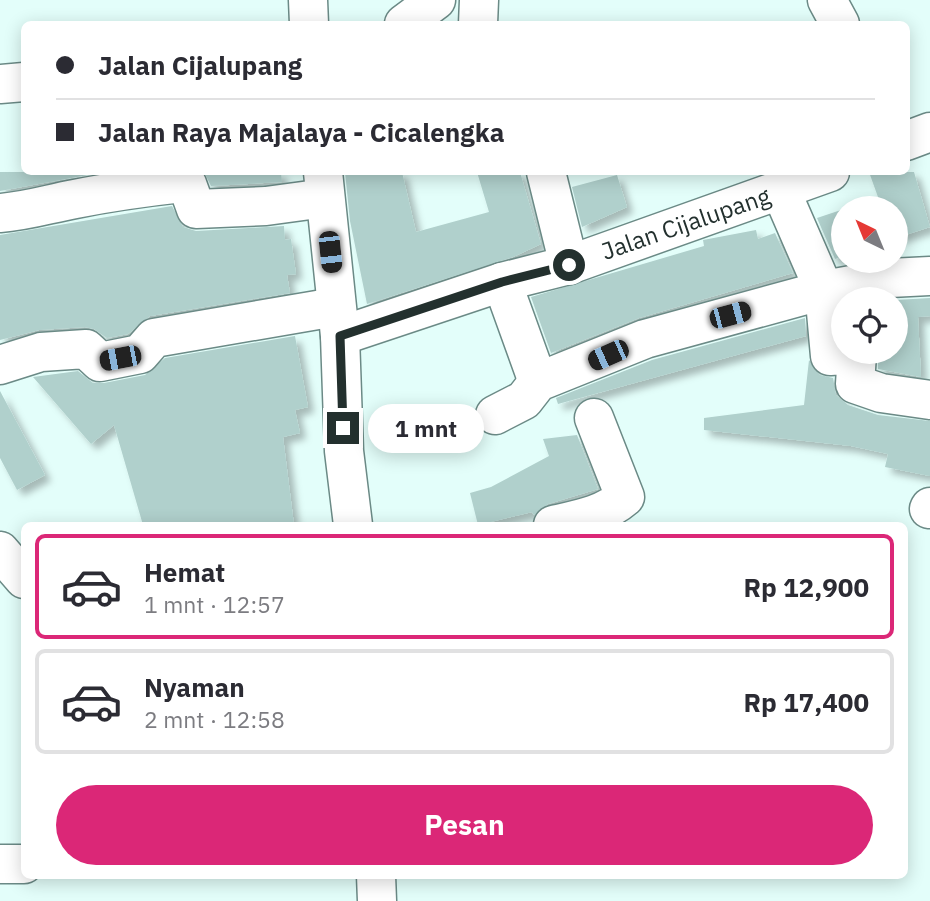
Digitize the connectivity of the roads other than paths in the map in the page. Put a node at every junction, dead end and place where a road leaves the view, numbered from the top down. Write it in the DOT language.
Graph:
graph roads {
  1 [pos="308,0"];
  2 [pos="436,0"];
  3 [pos="479,0"];
  4 [pos="827,0"];
  5 [pos="309,21"];
  6 [pos="408,21"];
  7 [pos="478,21"];
  8 [pos="838,21"];
  9 [pos="21,82"];
  10 [pos="0,84"];
  11 [pos="930,132"];
  12 [pos="910,140"];
  13 [pos="548,175"];
  14 [pos="822,175"];
  15 [pos="324,185"];
  16 [pos="781,191"];
  17 [pos="0,213"];
  18 [pos="569,265"];
  19 [pos="930,276"];
  20 [pos="502,282"];
  21 [pos="824,290"];
  22 [pos="338,321"];
  23 [pos="0,365"];
  24 [pos="538,382"];
  25 [pos="930,400"];
  26 [pos="495,415"];
  27 [pos="594,418"];
  28 [pos="353,522"];
  29 [pos="566,522"];
  30 [pos="0,551"];
  31 [pos="21,575"];
  32 [pos="0,864"];
  33 [pos="21,864"];
  34 [pos="376,879"];
  35 [pos="377,901"];
  1 -- 5 [label="street"];
  2 -- 6 [label="street"];
  3 -- 7 [label="street"];
  4 -- 8 [label="street"];
  9 -- 10 [label="street"];
  11 -- 12 [label="street"];
  13 -- 18 [label="street"];
  14 -- 16 [label="street, Jalan Cijalupang"];
  15 -- 17 [label="street"];
  15 -- 22 [label="street"];
  16 -- 18 [label="street, Jalan Cijalupang"];
  16 -- 21 [label="street"];
  18 -- 20 [label="street, Jalan Cijalupang"];
  19 -- 21 [label="street"];
  20 -- 22 [label="street, Jalan Cijalupang"];
  20 -- 24 [label="street"];
  21 -- 24 [label="street"];
  21 -- 25 [label="street"];
  22 -- 23 [label="street, Jalan Cijalupang"];
  22 -- 28 [label="street"];
  24 -- 26 [label="street"];
  27 -- 29 [label="street"];
  30 -- 31 [label="street"];
  32 -- 33 [label="street"];
  34 -- 35 [label="street"];
}
